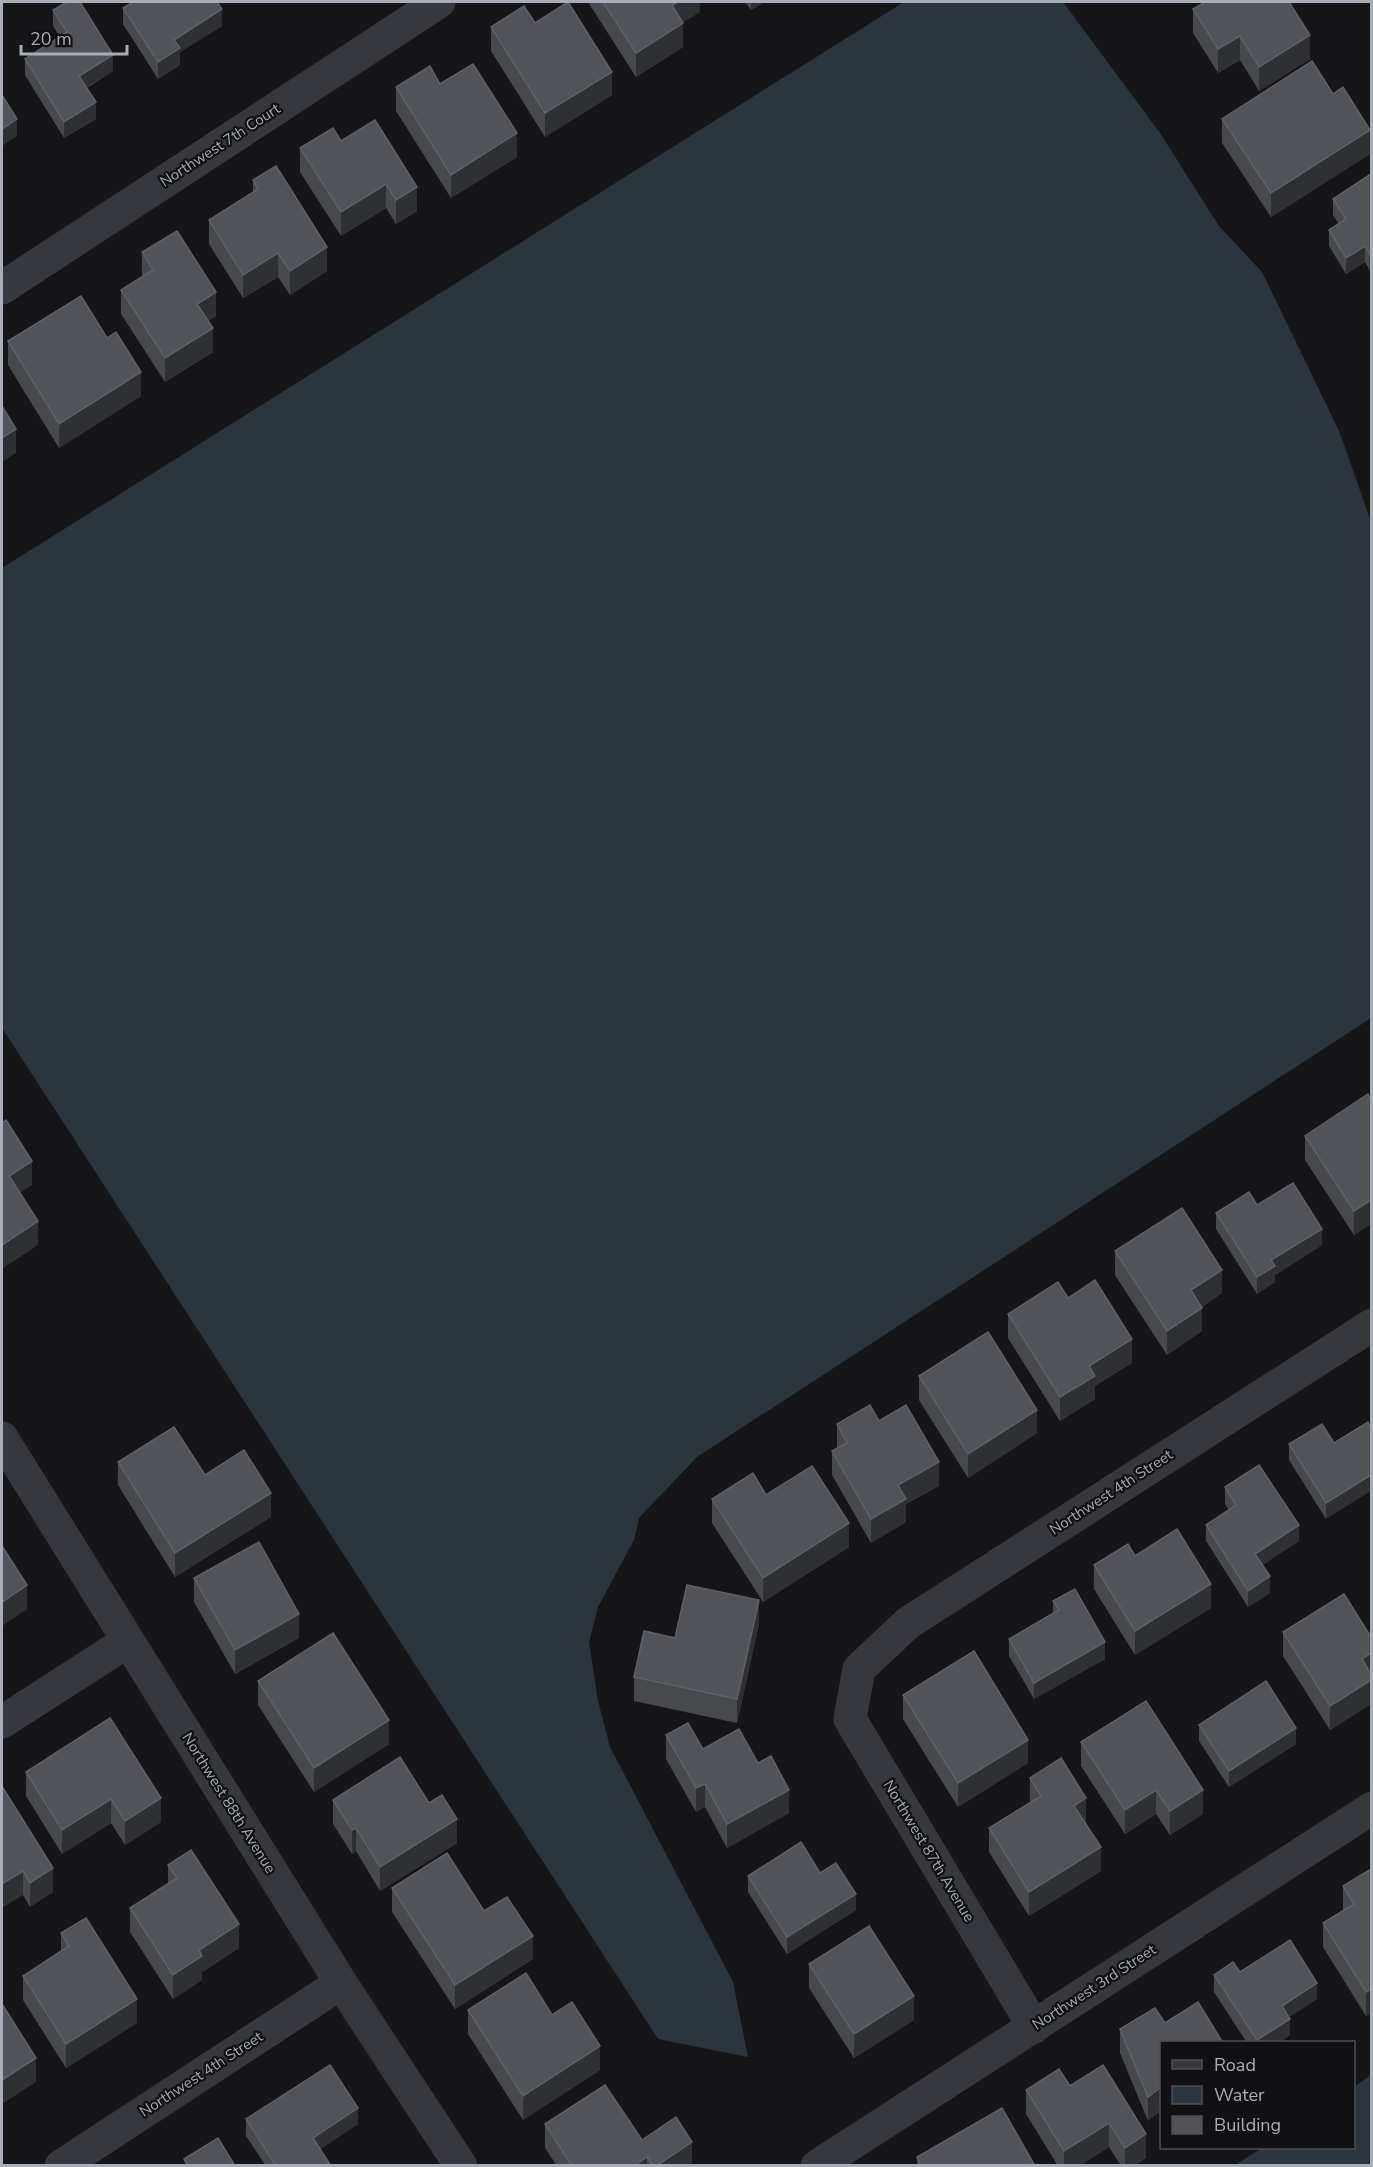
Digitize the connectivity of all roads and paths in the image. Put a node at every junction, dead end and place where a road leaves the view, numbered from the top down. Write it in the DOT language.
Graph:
graph roads {
  1 [pos="439,2"];
  2 [pos="2,288"];
  3 [pos="1371,1325"];
  4 [pos="2,1438"];
  5 [pos="128,1641"];
  6 [pos="859,1669"];
  7 [pos="2,1722"];
  8 [pos="1371,1808"];
  9 [pos="341,1983"];
  10 [pos="1034,2026"];
  11 [pos="61,2166"];
  12 [pos="461,2166"];
  13 [pos="817,2166"];
  1 -- 2 [label="street, Northwest 7th Court"];
  3 -- 6 [label="street, Northwest 4th Street"];
  4 -- 5 [label="street, Northwest 88th Avenue"];
  5 -- 7 [label="street"];
  5 -- 9 [label="street, Northwest 88th Avenue"];
  6 -- 10 [label="street, Northwest 87th Avenue"];
  8 -- 10 [label="street, Northwest 3rd Street"];
  9 -- 11 [label="street, Northwest 4th Street"];
  9 -- 12 [label="street, Northwest 88th Avenue"];
  10 -- 13 [label="street, Northwest 3rd Street"];
}
